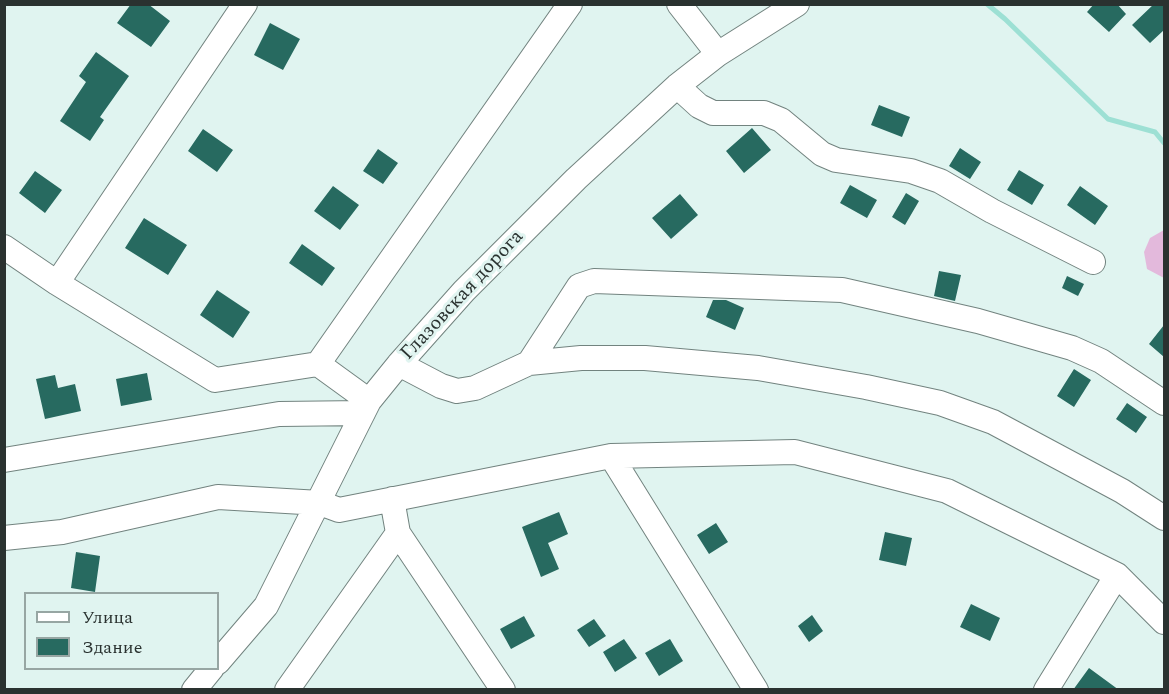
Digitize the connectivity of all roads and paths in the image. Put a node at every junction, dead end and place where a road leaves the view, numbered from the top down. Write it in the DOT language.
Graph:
graph roads {
  1 [pos="245,4"];
  2 [pos="570,4"];
  3 [pos="679,4"];
  4 [pos="796,4"];
  5 [pos="718,54"];
  6 [pos="677,86"];
  7 [pos="4,247"];
  8 [pos="1093,262"];
  9 [pos="57,283"];
  10 [pos="529,363"];
  11 [pos="318,364"];
  12 [pos="399,364"];
  13 [pos="1164,403"];
  14 [pos="366,407"];
  15 [pos="611,456"];
  16 [pos="4,460"];
  17 [pos="392,499"];
  18 [pos="320,503"];
  19 [pos="1164,518"];
  20 [pos="398,533"];
  21 [pos="4,538"];
  22 [pos="1117,575"];
  23 [pos="1164,622"];
  24 [pos="219,661"];
  25 [pos="211,670"];
  26 [pos="194,690"];
  27 [pos="287,690"];
  28 [pos="502,690"];
  29 [pos="756,690"];
  30 [pos="1046,690"];
  1 -- 9 [label="street"];
  2 -- 11 [label="street"];
  3 -- 5 [label="street"];
  4 -- 5 [label="street, Глазовская дорога"];
  5 -- 6 [label="street, Глазовская дорога"];
  6 -- 8 [label="street"];
  6 -- 12 [label="street, Глазовская дорога"];
  7 -- 9 [label="street"];
  9 -- 11 [label="street"];
  10 -- 12 [label="street"];
  10 -- 13 [label="street"];
  10 -- 19 [label="street"];
  11 -- 14 [label="street"];
  12 -- 14 [label="street, Глазовская дорога"];
  14 -- 16 [label="street"];
  14 -- 18 [label="street, Глазовская дорога"];
  15 -- 17 [label="street"];
  15 -- 22 [label="street"];
  15 -- 29 [label="street"];
  17 -- 18 [label="street"];
  17 -- 20 [label="street"];
  18 -- 21 [label="street"];
  18 -- 24 [label="street, Глазовская дорога"];
  20 -- 27 [label="street"];
  20 -- 28 [label="street"];
  22 -- 23 [label="street"];
  22 -- 30 [label="street"];
  25 -- 26 [label="street"];
}
